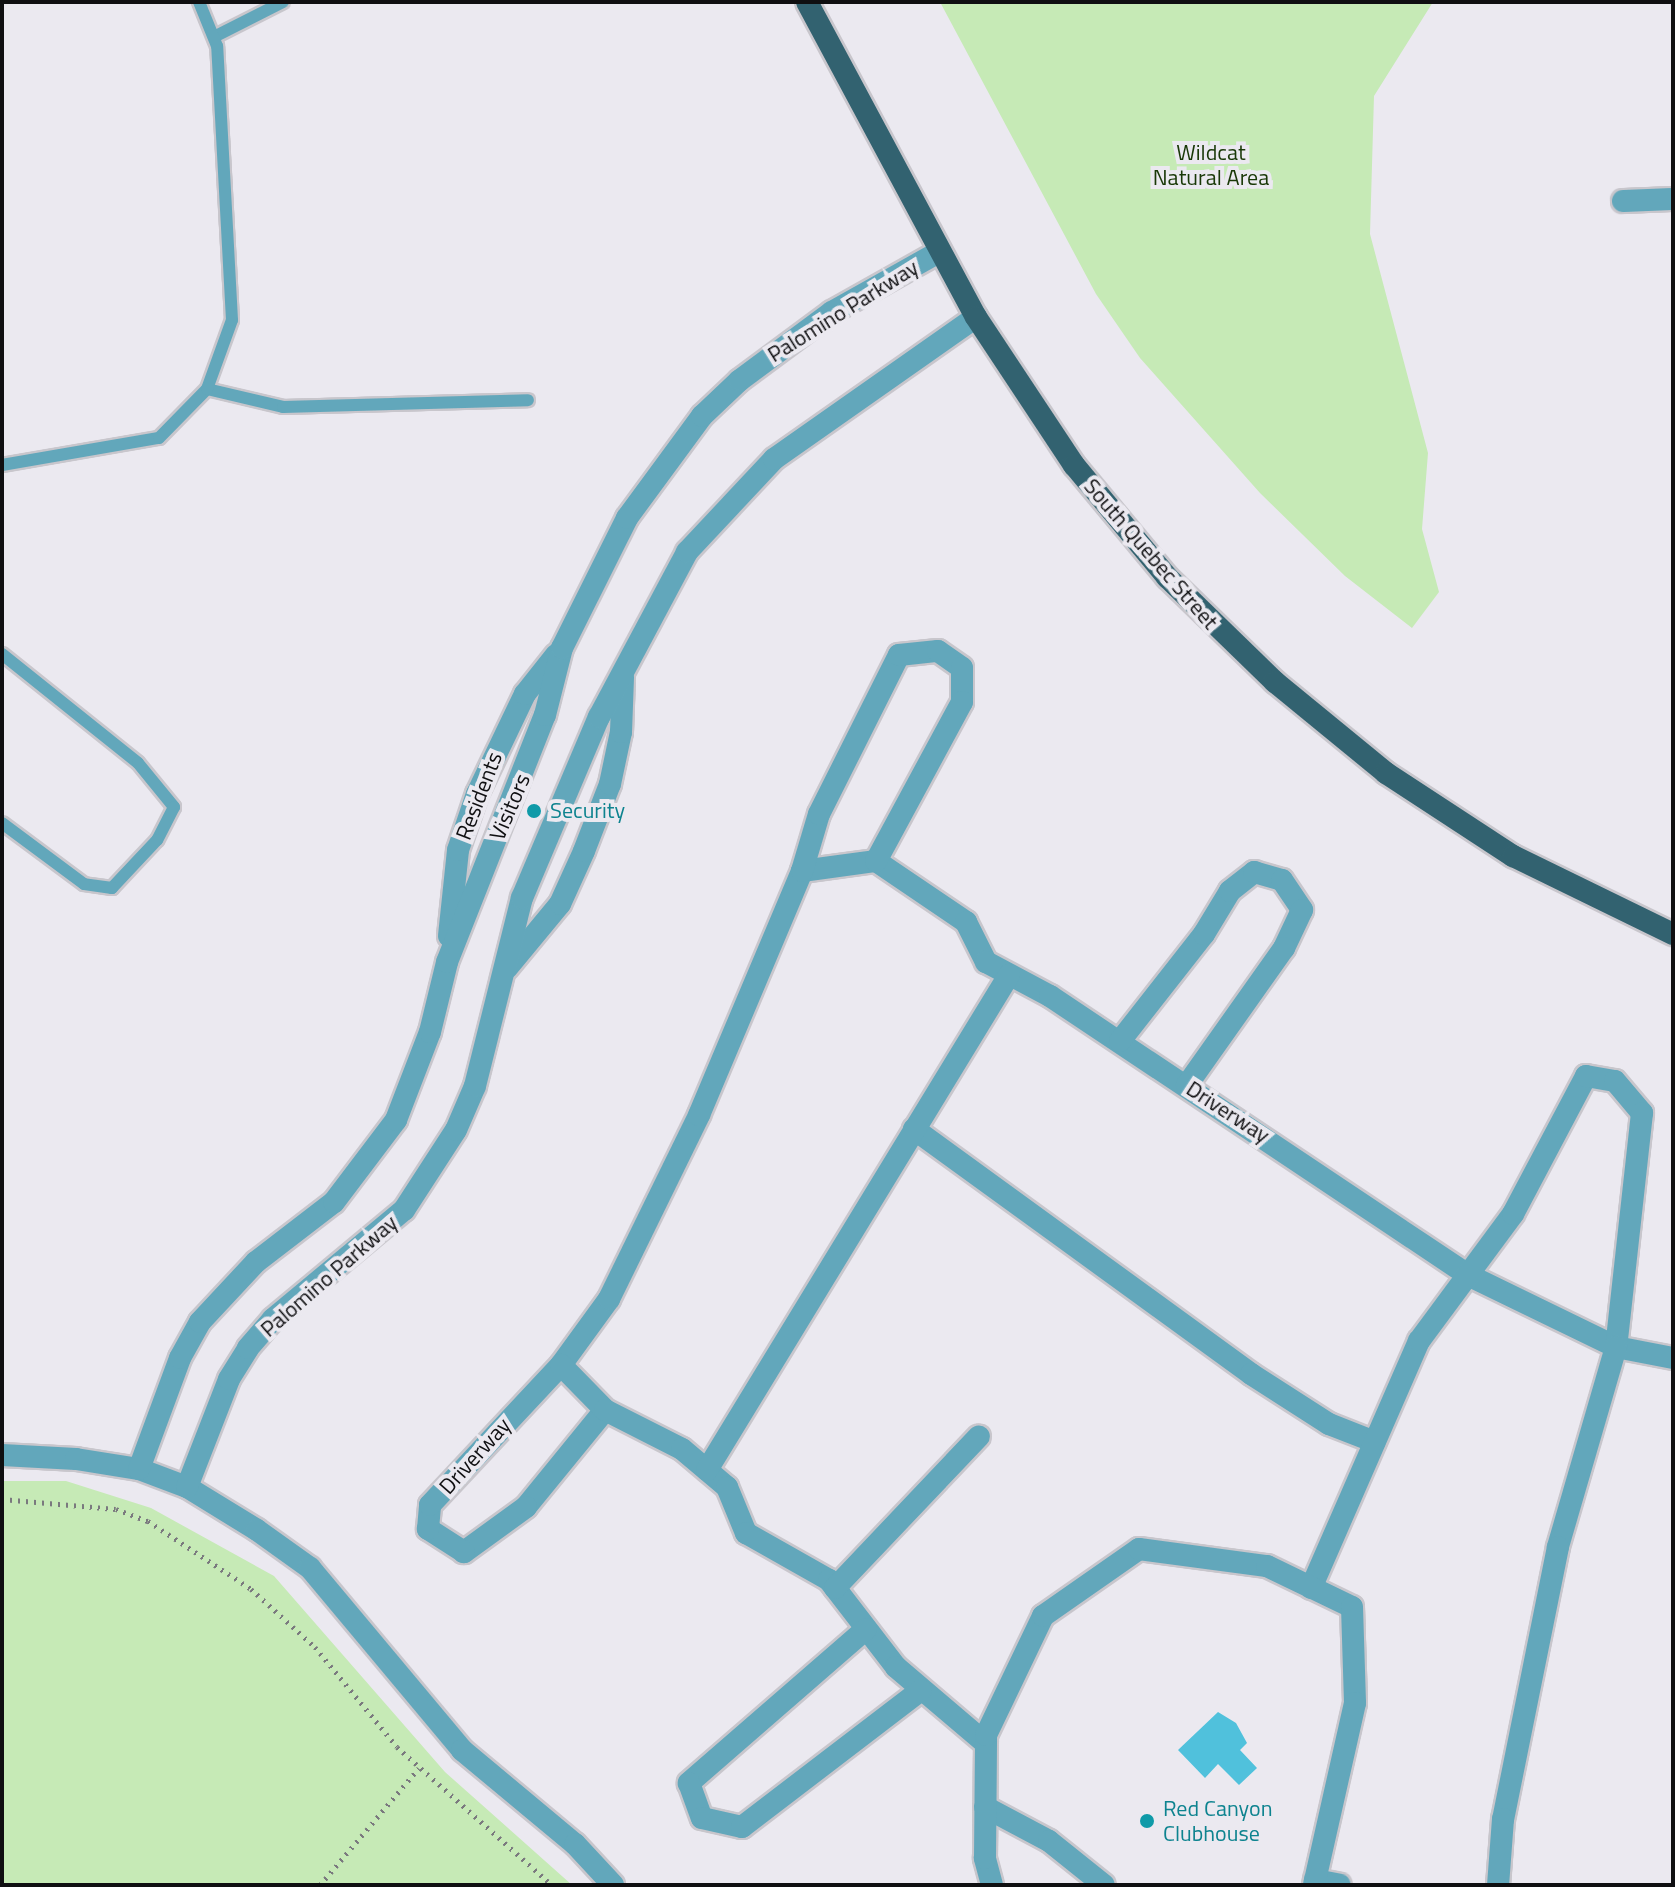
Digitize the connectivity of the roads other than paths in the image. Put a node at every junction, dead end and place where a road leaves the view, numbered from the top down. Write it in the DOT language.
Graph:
graph roads {
  1 [pos="199,2"];
  2 [pos="283,2"];
  3 [pos="807,2"];
  4 [pos="214,37"];
  5 [pos="1673,199"];
  6 [pos="1623,201"];
  7 [pos="939,252"];
  8 [pos="976,317"];
  9 [pos="207,389"];
  10 [pos="528,400"];
  11 [pos="2,465"];
  12 [pos="562,648"];
  13 [pos="2,654"];
  14 [pos="623,672"];
  15 [pos="2,823"];
  16 [pos="876,861"];
  17 [pos="802,871"];
  18 [pos="1673,934"];
  19 [pos="447,962"];
  20 [pos="501,975"];
  21 [pos="1009,975"];
  22 [pos="1120,1041"];
  23 [pos="1187,1085"];
  24 [pos="914,1129"];
  25 [pos="1468,1275"];
  26 [pos="1616,1347"];
  27 [pos="1673,1358"];
  28 [pos="561,1365"];
  29 [pos="605,1410"];
  30 [pos="979,1436"];
  31 [pos="1375,1442"];
  32 [pos="2,1455"];
  33 [pos="139,1469"];
  34 [pos="707,1470"];
  35 [pos="187,1487"];
  36 [pos="835,1588"];
  37 [pos="1311,1588"];
  38 [pos="866,1629"];
  39 [pos="921,1690"];
  40 [pos="984,1742"];
  41 [pos="985,1807"];
  42 [pos="1314,1883"];
  43 [pos="613,1885"];
  44 [pos="992,1885"];
  45 [pos="1104,1885"];
  46 [pos="1340,1885"];
  47 [pos="1498,1885"];
  1 -- 4 [label="lane"];
  2 -- 4 [label="lane"];
  3 -- 7 [label="main road, South Quebec Street"];
  4 -- 9 [label="lane"];
  5 -- 6 [label="street"];
  7 -- 8 [label="main road, South Quebec Street"];
  7 -- 12 [label="street, Palomino Parkway"];
  8 -- 14 [label="street"];
  8 -- 18 [label="main road, South Quebec Street"];
  9 -- 10 [label="lane"];
  9 -- 11 [label="lane"];
  12 -- 19 [label="street, Visitors"];
  12 -- 19 [label="street, Residents"];
  13 -- 15 [label="lane"];
  14 -- 20 [label="street, Visitors"];
  14 -- 20 [label="street"];
  16 -- 17 [label="street"];
  16 -- 17 [label="street"];
  16 -- 21 [label="street, Driverway"];
  17 -- 28 [label="street"];
  19 -- 33 [label="street"];
  20 -- 35 [label="street, Palomino Parkway"];
  21 -- 22 [label="street, Driverway"];
  21 -- 24 [label="street"];
  22 -- 23 [label="street, Driverway"];
  22 -- 23 [label="street"];
  23 -- 25 [label="street, Driverway"];
  24 -- 31 [label="street"];
  24 -- 34 [label="street"];
  25 -- 26 [label="street, Driverway"];
  25 -- 26 [label="street"];
  25 -- 31 [label="street"];
  26 -- 27 [label="street, Driverway"];
  26 -- 47 [label="street"];
  28 -- 29 [label="street"];
  28 -- 29 [label="street, Driverway"];
  29 -- 34 [label="street"];
  30 -- 36 [label="street"];
  31 -- 37 [label="street"];
  32 -- 33 [label="street"];
  33 -- 35 [label="street"];
  34 -- 36 [label="street"];
  35 -- 43 [label="street"];
  36 -- 38 [label="street"];
  37 -- 40 [label="street"];
  37 -- 42 [label="street"];
  38 -- 39 [label="street"];
  38 -- 39 [label="street"];
  39 -- 40 [label="street"];
  40 -- 41 [label="street"];
  41 -- 44 [label="street"];
  41 -- 45 [label="street"];
  42 -- 46 [label="street"];
}
